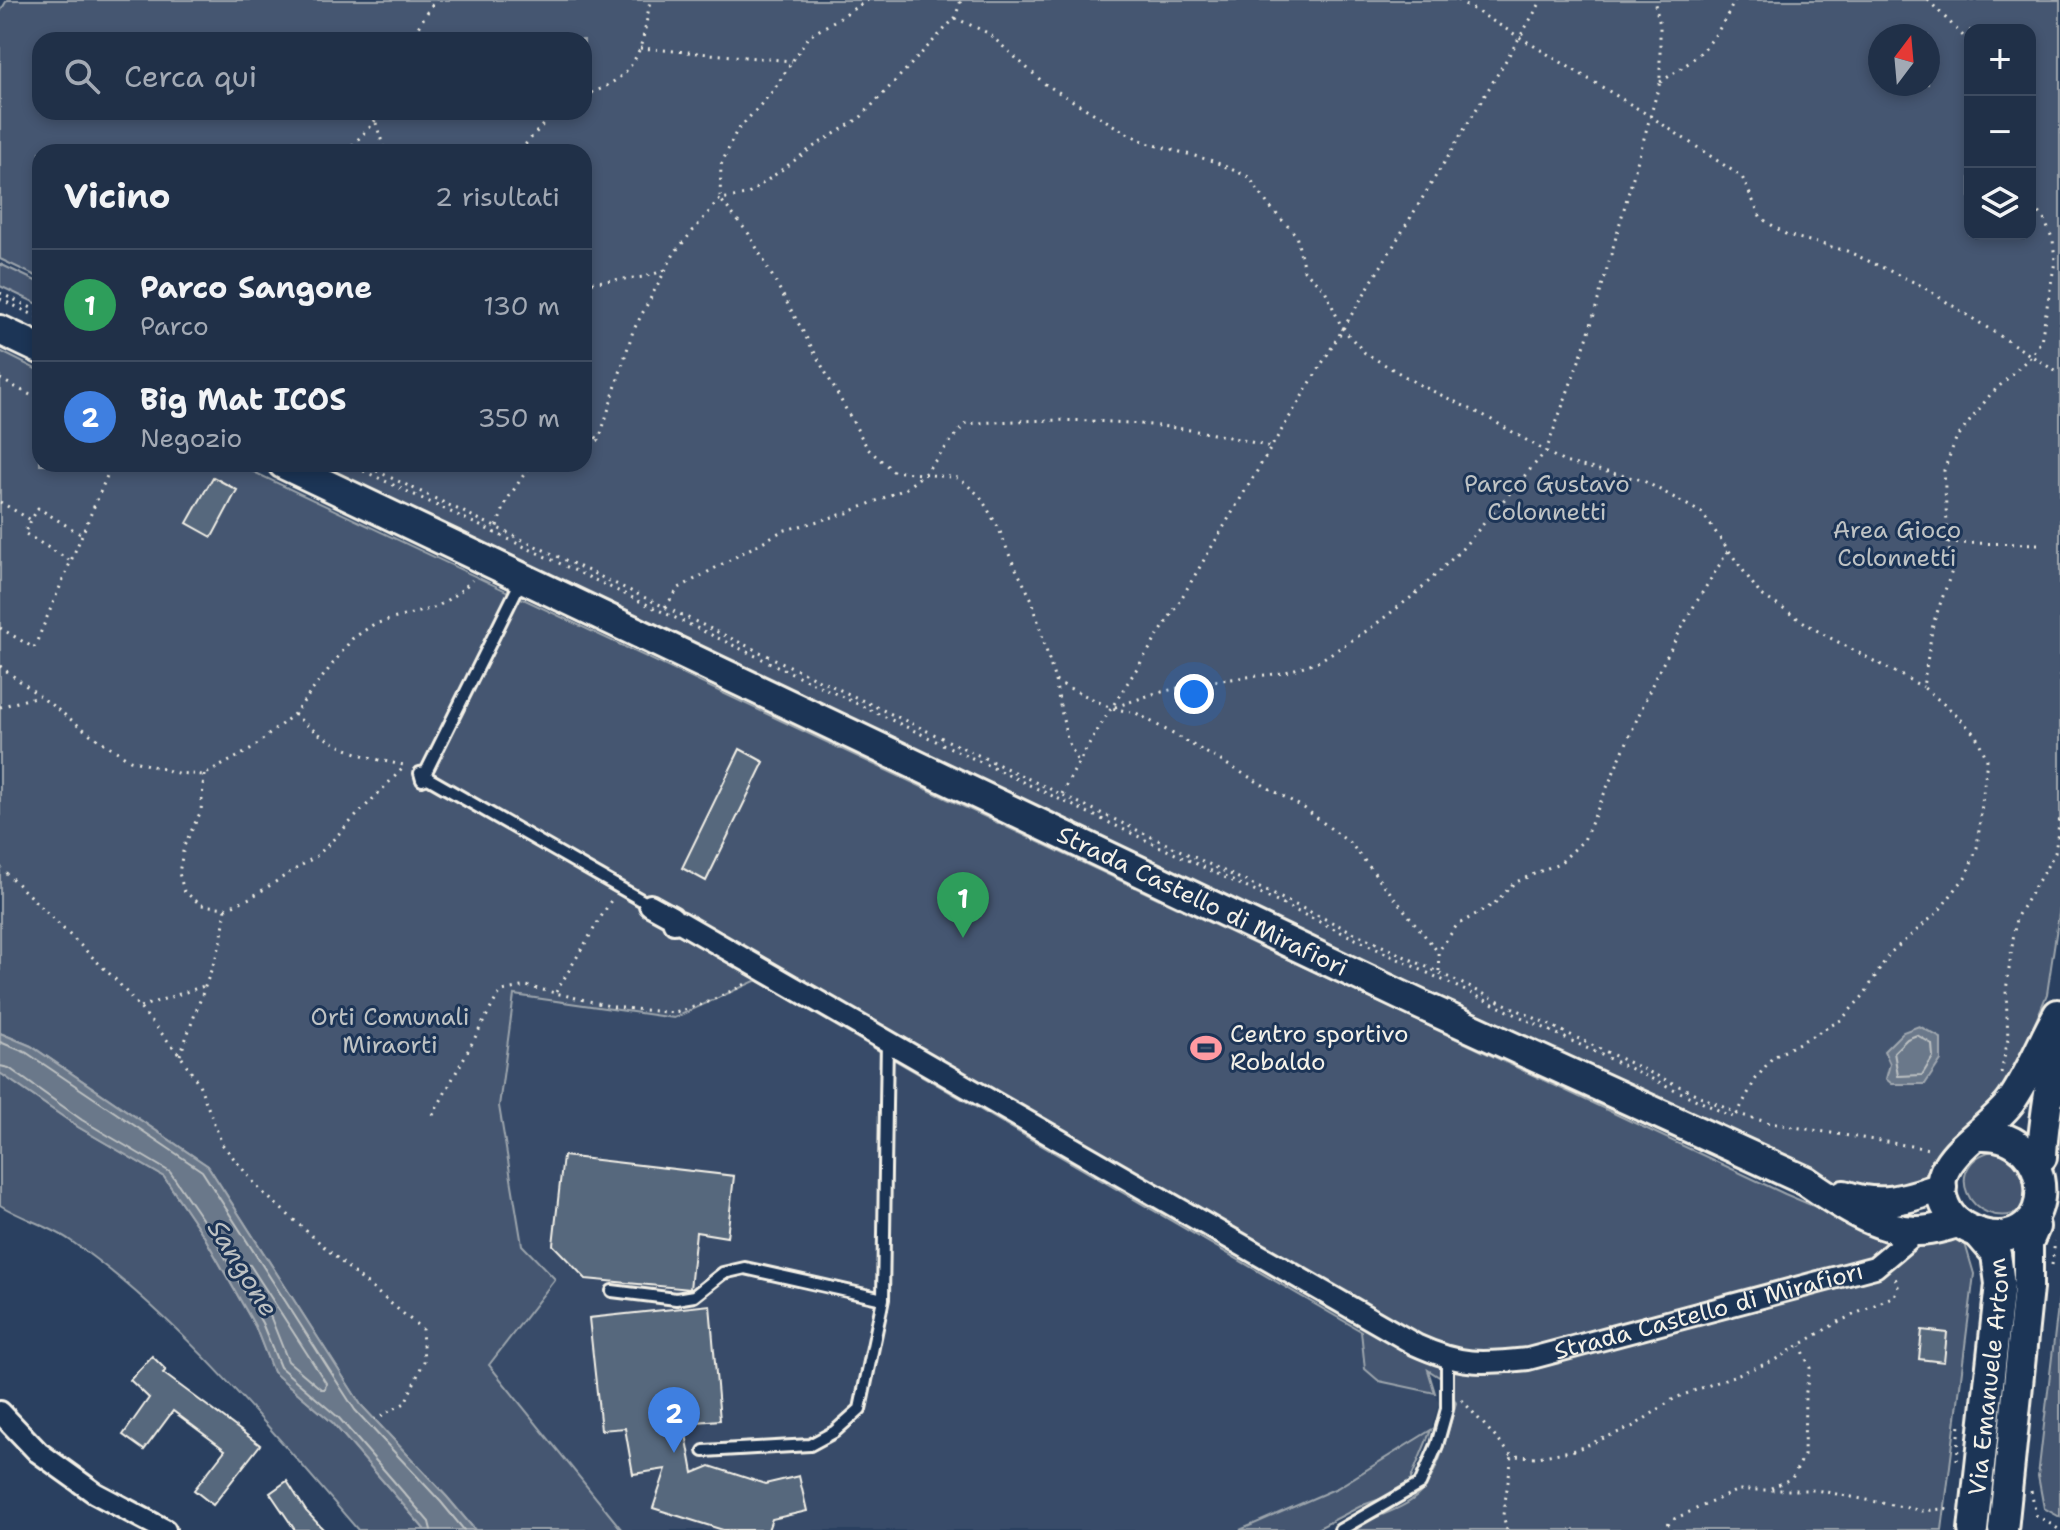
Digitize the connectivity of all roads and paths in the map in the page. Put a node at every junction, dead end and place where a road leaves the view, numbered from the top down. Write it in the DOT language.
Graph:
graph roads {
  1 [pos="435,0"];
  2 [pos="650,0"];
  3 [pos="868,0"];
  4 [pos="961,0"];
  5 [pos="1458,0"];
  6 [pos="1542,0"];
  7 [pos="1654,0"];
  8 [pos="1735,0"];
  9 [pos="1928,0"];
  10 [pos="955,18"];
  11 [pos="415,32"];
  12 [pos="1520,36"];
  13 [pos="1964,37"];
  14 [pos="640,48"];
  15 [pos="792,61"];
  16 [pos="1660,82"];
  17 [pos="592,92"];
  18 [pos="1650,116"];
  19 [pos="377,120"];
  20 [pos="547,120"];
  21 [pos="376,123"];
  22 [pos="352,144"];
  23 [pos="383,144"];
  24 [pos="526,144"];
  25 [pos="720,199"];
  26 [pos="2036,209"];
  27 [pos="2057,261"];
  28 [pos="666,270"];
  29 [pos="592,282"];
  30 [pos="0,293"];
  31 [pos="0,299"];
  32 [pos="32,308"];
  33 [pos="32,314"];
  34 [pos="1342,328"];
  35 [pos="0,330"];
  36 [pos="32,345"];
  37 [pos="2030,357"];
  38 [pos="2060,374"];
  39 [pos="0,379"];
  40 [pos="32,396"];
  41 [pos="592,433"];
  42 [pos="599,440"];
  43 [pos="592,444"];
  44 [pos="1270,447"];
  45 [pos="1546,451"];
  46 [pos="109,472"];
  47 [pos="300,472"];
  48 [pos="367,472"];
  49 [pos="378,472"];
  50 [pos="526,472"];
  51 [pos="925,473"];
  52 [pos="0,502"];
  53 [pos="31,520"];
  54 [pos="496,530"];
  55 [pos="82,535"];
  56 [pos="1948,543"];
  57 [pos="2043,544"];
  58 [pos="1728,551"];
  59 [pos="484,559"];
  60 [pos="70,561"];
  61 [pos="523,578"];
  62 [pos="665,606"];
  63 [pos="662,612"];
  64 [pos="0,628"];
  65 [pos="0,666"];
  66 [pos="1055,681"];
  67 [pos="1923,687"];
  68 [pos="38,696"];
  69 [pos="0,707"];
  70 [pos="1111,708"];
  71 [pos="294,714"];
  72 [pos="1078,762"];
  73 [pos="204,775"];
  74 [pos="1062,794"];
  75 [pos="1059,799"];
  76 [pos="2060,816"];
  77 [pos="0,867"];
  78 [pos="619,887"];
  79 [pos="650,905"];
  80 [pos="226,908"];
  81 [pos="1438,952"];
  82 [pos="761,969"];
  83 [pos="1439,972"];
  84 [pos="1437,978"];
  85 [pos="207,985"];
  86 [pos="556,992"];
  87 [pos="140,1007"];
  88 [pos="2059,1008"];
  89 [pos="887,1041"];
  90 [pos="180,1055"];
  91 [pos="2001,1076"];
  92 [pos="1738,1114"];
  93 [pos="433,1115"];
  94 [pos="1980,1135"];
  95 [pos="1934,1150"];
  96 [pos="2050,1165"];
  97 [pos="1942,1187"];
  98 [pos="1888,1213"];
  99 [pos="2048,1216"];
  100 [pos="1968,1228"];
  101 [pos="1917,1232"];
  102 [pos="1879,1264"];
  103 [pos="612,1291"];
  104 [pos="883,1299"];
  105 [pos="1800,1344"];
  106 [pos="1447,1359"];
  107 [pos="1447,1382"];
  108 [pos="0,1412"];
  109 [pos="375,1419"];
  110 [pos="704,1451"];
  111 [pos="1512,1456"];
  112 [pos="2031,1487"];
  113 [pos="1768,1489"];
  114 [pos="1974,1519"];
  115 [pos="165,1530"];
  116 [pos="1340,1530"];
  117 [pos="1507,1530"];
  118 [pos="1662,1530"];
  119 [pos="2003,1530"];
  120 [pos="2060,1530"];
  1 -- 11 [label="path"];
  2 -- 14 [label="path"];
  3 -- 15 [label="path"];
  4 -- 10 [label="path"];
  5 -- 12 [label="path"];
  6 -- 12 [label="path"];
  7 -- 16 [label="path"];
  8 -- 16 [label="path"];
  9 -- 13 [label="path"];
  10 -- 25 [label="path"];
  10 -- 34 [label="path"];
  12 -- 18 [label="path"];
  12 -- 34 [label="path"];
  14 -- 15 [label="path"];
  14 -- 17 [label="path"];
  15 -- 25 [label="path"];
  16 -- 18 [label="path"];
  18 -- 37 [label="path"];
  18 -- 45 [label="path"];
  19 -- 21 [label="path"];
  20 -- 24 [label="path"];
  21 -- 22 [label="path"];
  21 -- 23 [label="path"];
  25 -- 28 [label="path"];
  25 -- 51 [label="path"];
  26 -- 27 [label="path"];
  27 -- 37 [label="path"];
  28 -- 29 [label="path"];
  28 -- 42 [label="path"];
  30 -- 32 [label="path"];
  31 -- 33 [label="path"];
  34 -- 44 [label="path"];
  34 -- 45 [label="path"];
  35 -- 36 [label="street"];
  37 -- 38 [label="path"];
  37 -- 56 [label="path"];
  39 -- 40 [label="path"];
  41 -- 42 [label="path"];
  42 -- 43 [label="path"];
  44 -- 51 [label="path"];
  44 -- 70 [label="path"];
  45 -- 58 [label="path"];
  45 -- 70 [label="path"];
  46 -- 55 [label="path"];
  47 -- 59 [label="street, Strada Castello di Mirafiori"];
  48 -- 54 [label="path"];
  49 -- 54 [label="path"];
  50 -- 54 [label="path"];
  51 -- 62 [label="path"];
  51 -- 66 [label="path"];
  52 -- 53 [label="path"];
  53 -- 55 [label="path"];
  53 -- 60 [label="path"];
  54 -- 59 [label="path"];
  54 -- 62 [label="path"];
  54 -- 63 [label="path"];
  55 -- 60 [label="path"];
  56 -- 57 [label="path"];
  56 -- 67 [label="path"];
  58 -- 67 [label="path"];
  58 -- 81 [label="path"];
  59 -- 61 [label="street, Strada Castello di Mirafiori"];
  59 -- 71 [label="path"];
  60 -- 64 [label="path"];
  61 -- 78 [label="lane, Strada Castello di Mirafiori"];
  61 -- 98 [label="street, Strada Castello di Mirafiori"];
  62 -- 63 [label="path"];
  62 -- 74 [label="path"];
  63 -- 75 [label="path"];
  65 -- 68 [label="path"];
  66 -- 70 [label="path"];
  66 -- 72 [label="path"];
  67 -- 92 [label="path"];
  68 -- 69 [label="path"];
  68 -- 73 [label="path"];
  70 -- 72 [label="path"];
  70 -- 81 [label="path"];
  71 -- 73 [label="path"];
  71 -- 80 [label="path"];
  72 -- 74 [label="path"];
  73 -- 80 [label="path"];
  74 -- 75 [label="path"];
  74 -- 83 [label="path"];
  75 -- 84 [label="path"];
  76 -- 91 [label="path"];
  77 -- 87 [label="path"];
  78 -- 79 [label="lane, Strada Castello di Mirafiori"];
  78 -- 86 [label="path"];
  79 -- 82 [label="street, Strada Castello di Mirafiori"];
  80 -- 85 [label="path"];
  81 -- 83 [label="path"];
  82 -- 86 [label="path"];
  82 -- 89 [label="street, Strada Castello di Mirafiori"];
  83 -- 84 [label="path"];
  83 -- 92 [label="path"];
  84 -- 92 [label="path"];
  85 -- 87 [label="path"];
  85 -- 90 [label="path"];
  86 -- 93 [label="path"];
  87 -- 90 [label="path"];
  88 -- 94 [label="street"];
  88 -- 96 [label="street"];
  89 -- 104 [label="lane"];
  89 -- 106 [label="street, Strada Castello di Mirafiori"];
  90 -- 109 [label="path"];
  92 -- 95 [label="path"];
  94 -- 96 [label="street"];
  94 -- 97 [label="street"];
  96 -- 99 [label="street"];
  97 -- 98 [label="street"];
  97 -- 100 [label="street"];
  98 -- 101 [label="street, Strada Castello di Mirafiori"];
  98 -- 102 [label="street, Strada Castello di Mirafiori"];
  99 -- 100 [label="street"];
  99 -- 119 [label="street, Via Emanuele Artom"];
  100 -- 101 [label="street, Strada Castello di Mirafiori"];
  100 -- 114 [label="street, Via Emanuele Artom"];
  101 -- 102 [label="street, Strada Castello di Mirafiori"];
  102 -- 105 [label="path"];
  102 -- 106 [label="street, Strada Castello di Mirafiori"];
  103 -- 104 [label="lane"];
  104 -- 110 [label="lane"];
  105 -- 111 [label="path"];
  105 -- 113 [label="path"];
  106 -- 107 [label="lane"];
  107 -- 111 [label="path"];
  107 -- 116 [label="lane"];
  108 -- 115 [label="street"];
  111 -- 117 [label="path"];
  112 -- 120 [label="path"];
  113 -- 114 [label="path"];
  113 -- 118 [label="path"];
}
